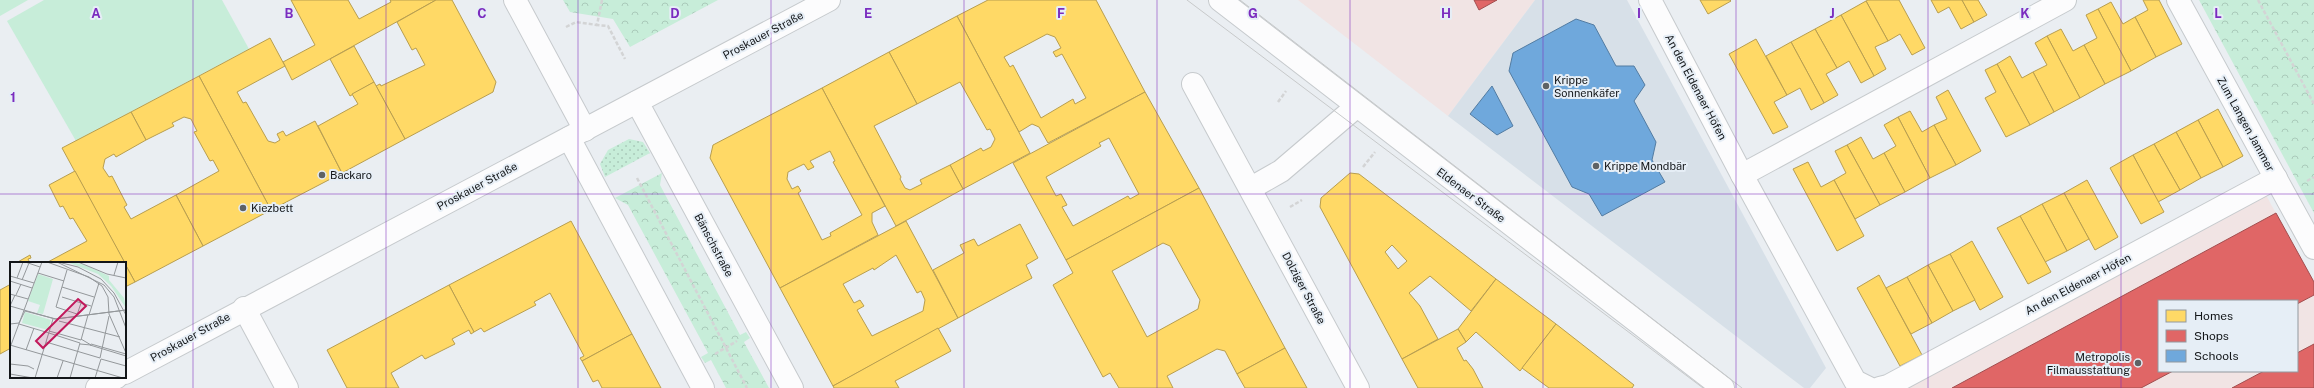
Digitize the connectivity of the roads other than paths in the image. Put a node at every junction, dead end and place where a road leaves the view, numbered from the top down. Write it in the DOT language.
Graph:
graph roads {
  1 [pos="515,0"];
  2 [pos="829,0"];
  3 [pos="1220,0"];
  4 [pos="1650,0"];
  5 [pos="2065,0"];
  6 [pos="2178,0"];
  7 [pos="1193,84"];
  8 [pos="637,102"];
  9 [pos="1356,107"];
  10 [pos="577,134"];
  11 [pos="1742,175"];
  12 [pos="2276,178"];
  13 [pos="1251,188"];
  14 [pos="2314,248"];
  15 [pos="244,308"];
  16 [pos="126,372"];
  17 [pos="115,378"];
  18 [pos="1858,386"];
  19 [pos="97,388"];
  20 [pos="286,388"];
  21 [pos="703,388"];
  22 [pos="792,388"];
  23 [pos="1358,388"];
  24 [pos="1723,388"];
  25 [pos="1880,388"];
  1 -- 10 [label="street"];
  2 -- 8 [label="street, Proskauer Straße"];
  3 -- 9 [label="street, Eldenaer Straße"];
  4 -- 11 [label="street, An den Eldenaer Höfen"];
  5 -- 11 [label="street"];
  6 -- 12 [label="street, Zum Langen Jammer"];
  7 -- 13 [label="street, Dolziger Straße"];
  8 -- 10 [label="street, Proskauer Straße"];
  8 -- 22 [label="street, Bänschstraße"];
  9 -- 13 [label="street"];
  9 -- 24 [label="street, Eldenaer Straße"];
  10 -- 15 [label="street, Proskauer Straße"];
  10 -- 21 [label="street"];
  11 -- 18 [label="street, An den Eldenaer Höfen"];
  12 -- 14 [label="street, Zum Langen Jammer"];
  12 -- 25 [label="street, An den Eldenaer Höfen"];
  13 -- 23 [label="street, Dolziger Straße"];
  15 -- 16 [label="street, Proskauer Straße"];
  15 -- 20 [label="street"];
  17 -- 19 [label="street"];
}
